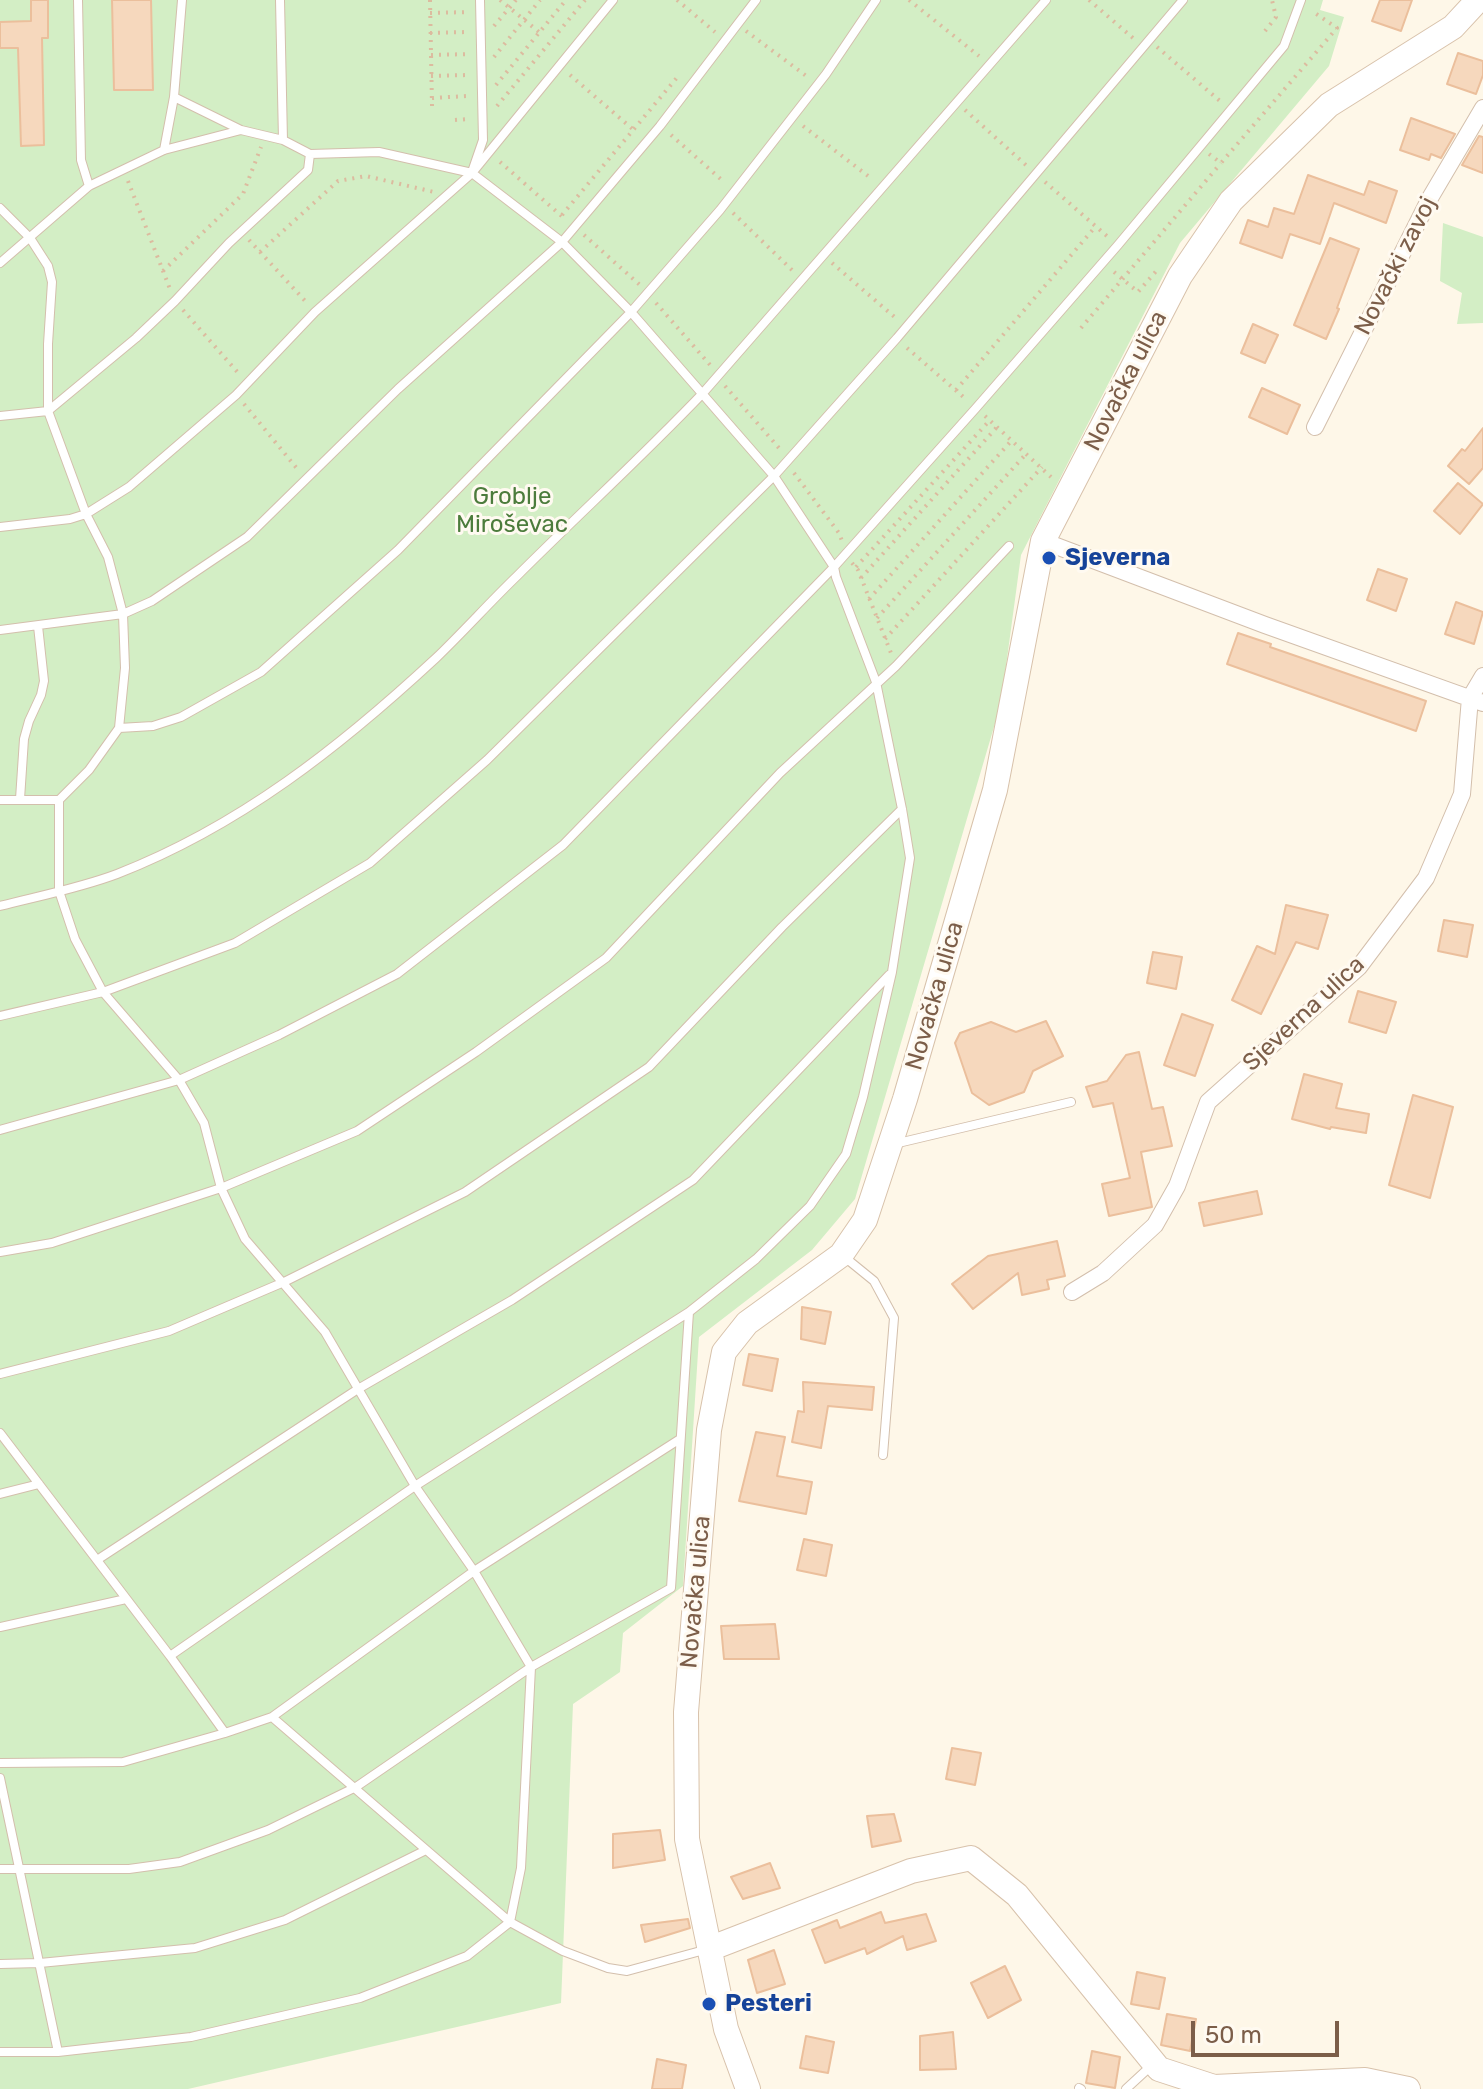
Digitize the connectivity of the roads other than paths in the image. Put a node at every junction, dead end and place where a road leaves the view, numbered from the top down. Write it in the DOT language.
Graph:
graph roads {
  1 [pos="78,0"];
  2 [pos="182,0"];
  3 [pos="280,0"];
  4 [pos="480,0"];
  5 [pos="613,0"];
  6 [pos="756,0"];
  7 [pos="876,0"];
  8 [pos="1046,0"];
  9 [pos="1183,0"];
  10 [pos="1478,0"];
  11 [pos="1300,2"];
  12 [pos="174,97"];
  13 [pos="1483,108"];
  14 [pos="241,130"];
  15 [pos="283,140"];
  16 [pos="164,150"];
  17 [pos="310,154"];
  18 [pos="472,173"];
  19 [pos="89,186"];
  20 [pos="0,208"];
  21 [pos="30,238"];
  22 [pos="562,242"];
  23 [pos="0,263"];
  24 [pos="631,312"];
  25 [pos="703,393"];
  26 [pos="48,411"];
  27 [pos="0,416"];
  28 [pos="1315,427"];
  29 [pos="774,476"];
  30 [pos="86,514"];
  31 [pos="0,527"];
  32 [pos="1043,541"];
  33 [pos="1009,546"];
  34 [pos="835,572"];
  35 [pos="123,614"];
  36 [pos="38,626"];
  37 [pos="0,630"];
  38 [pos="1483,676"];
  39 [pos="876,682"];
  40 [pos="1477,700"];
  41 [pos="119,728"];
  42 [pos="20,799"];
  43 [pos="0,800"];
  44 [pos="59,800"];
  45 [pos="902,809"];
  46 [pos="59,891"];
  47 [pos="0,906"];
  48 [pos="892,972"];
  49 [pos="103,992"];
  50 [pos="0,1016"];
  51 [pos="179,1080"];
  52 [pos="1071,1102"];
  53 [pos="0,1130"];
  54 [pos="890,1145"];
  55 [pos="221,1188"];
  56 [pos="0,1252"];
  57 [pos="841,1255"];
  58 [pos="284,1282"];
  59 [pos="1072,1292"];
  60 [pos="689,1312"];
  61 [pos="0,1374"];
  62 [pos="358,1389"];
  63 [pos="0,1433"];
  64 [pos="680,1439"];
  65 [pos="883,1455"];
  66 [pos="39,1484"];
  67 [pos="415,1486"];
  68 [pos="0,1494"];
  69 [pos="97,1560"];
  70 [pos="474,1571"];
  71 [pos="126,1599"];
  72 [pos="0,1627"];
  73 [pos="170,1656"];
  74 [pos="531,1667"];
  75 [pos="272,1717"];
  76 [pos="225,1733"];
  77 [pos="0,1763"];
  78 [pos="0,1778"];
  79 [pos="356,1787"];
  80 [pos="426,1850"];
  81 [pos="0,1869"];
  82 [pos="18,1869"];
  83 [pos="510,1922"];
  84 [pos="709,1949"];
  85 [pos="40,1963"];
  86 [pos="0,1964"];
  87 [pos="0,2052"];
  88 [pos="58,2052"];
  89 [pos="1154,2063"];
  90 [pos="748,2089"];
  91 [pos="1126,2089"];
  92 [pos="1408,2089"];
  1 -- 19 [label="lane"];
  2 -- 12 [label="lane"];
  3 -- 15 [label="lane"];
  4 -- 18 [label="lane"];
  5 -- 18 [label="lane"];
  6 -- 22 [label="lane"];
  7 -- 24 [label="lane"];
  8 -- 25 [label="lane"];
  9 -- 29 [label="lane"];
  10 -- 32 [label="street, Novačka ulica"];
  11 -- 34 [label="lane"];
  12 -- 14 [label="lane"];
  12 -- 16 [label="lane"];
  13 -- 28 [label="street, Novački zavoj"];
  14 -- 15 [label="lane"];
  14 -- 16 [label="lane"];
  15 -- 17 [label="lane"];
  16 -- 19 [label="lane"];
  17 -- 18 [label="lane"];
  17 -- 26 [label="lane"];
  18 -- 22 [label="lane"];
  18 -- 30 [label="lane"];
  19 -- 21 [label="lane"];
  20 -- 21 [label="lane"];
  21 -- 23 [label="lane"];
  21 -- 26 [label="lane"];
  22 -- 24 [label="lane"];
  22 -- 35 [label="lane"];
  24 -- 25 [label="lane"];
  24 -- 41 [label="lane"];
  25 -- 29 [label="lane"];
  25 -- 46 [label="lane"];
  26 -- 27 [label="lane"];
  26 -- 30 [label="lane"];
  29 -- 34 [label="lane"];
  29 -- 49 [label="lane"];
  30 -- 31 [label="lane"];
  30 -- 35 [label="lane"];
  32 -- 40 [label="street"];
  32 -- 54 [label="street, Novačka ulica"];
  33 -- 39 [label="lane"];
  34 -- 39 [label="lane"];
  34 -- 51 [label="lane"];
  35 -- 36 [label="lane"];
  35 -- 41 [label="lane"];
  36 -- 37 [label="lane"];
  36 -- 42 [label="lane"];
  38 -- 40 [label="street, Sjeverna ulica"];
  39 -- 45 [label="lane"];
  39 -- 55 [label="lane"];
  40 -- 59 [label="street, Sjeverna ulica"];
  41 -- 44 [label="lane"];
  42 -- 43 [label="lane"];
  42 -- 44 [label="lane"];
  44 -- 46 [label="lane"];
  45 -- 48 [label="lane"];
  45 -- 58 [label="lane"];
  46 -- 47 [label="lane"];
  46 -- 49 [label="lane"];
  48 -- 60 [label="lane"];
  48 -- 62 [label="lane"];
  49 -- 50 [label="lane"];
  49 -- 51 [label="lane"];
  51 -- 53 [label="lane"];
  51 -- 55 [label="lane"];
  52 -- 54 [label="lane"];
  54 -- 57 [label="street, Novačka ulica"];
  55 -- 56 [label="lane"];
  55 -- 58 [label="lane"];
  57 -- 65 [label="lane"];
  57 -- 84 [label="street, Novačka ulica"];
  58 -- 61 [label="lane"];
  58 -- 62 [label="lane"];
  60 -- 64 [label="lane"];
  60 -- 67 [label="lane"];
  62 -- 67 [label="lane"];
  62 -- 69 [label="lane"];
  63 -- 66 [label="lane"];
  64 -- 70 [label="lane"];
  64 -- 74 [label="lane"];
  66 -- 68 [label="lane"];
  66 -- 69 [label="lane"];
  67 -- 70 [label="lane"];
  67 -- 73 [label="lane"];
  69 -- 71 [label="lane"];
  70 -- 74 [label="lane"];
  70 -- 75 [label="lane"];
  71 -- 72 [label="lane"];
  71 -- 73 [label="lane"];
  73 -- 76 [label="lane"];
  74 -- 79 [label="lane"];
  74 -- 83 [label="lane"];
  75 -- 76 [label="lane"];
  75 -- 79 [label="lane"];
  76 -- 77 [label="lane"];
  78 -- 82 [label="lane"];
  79 -- 80 [label="lane"];
  79 -- 82 [label="lane"];
  80 -- 83 [label="lane"];
  80 -- 85 [label="lane"];
  81 -- 82 [label="lane"];
  82 -- 85 [label="lane"];
  83 -- 84 [label="lane"];
  83 -- 88 [label="lane"];
  84 -- 89 [label="street"];
  84 -- 90 [label="street, Novačka ulica"];
  85 -- 86 [label="lane"];
  85 -- 88 [label="lane"];
  87 -- 88 [label="lane"];
  89 -- 91 [label="lane"];
  89 -- 92 [label="street"];
}
